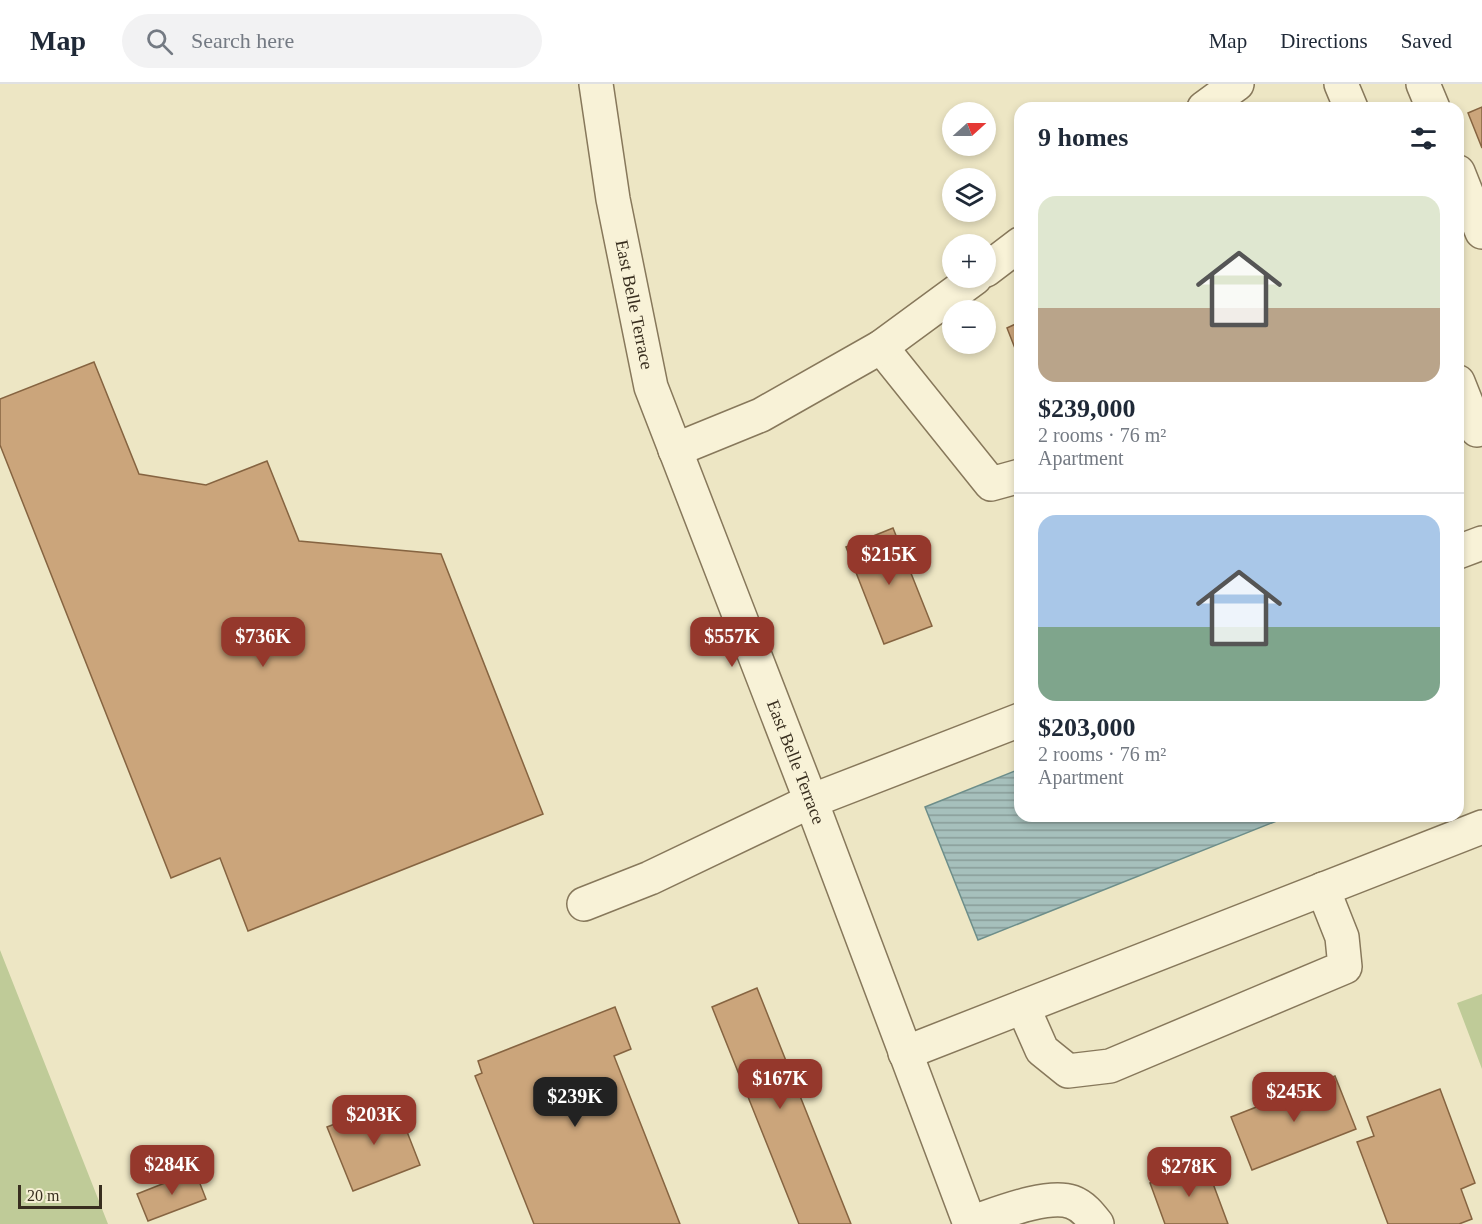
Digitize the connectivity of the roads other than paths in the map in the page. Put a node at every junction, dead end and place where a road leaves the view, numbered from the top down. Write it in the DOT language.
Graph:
graph roads {
  1 [pos="596,84"];
  2 [pos="1237,84"];
  3 [pos="1341,84"];
  4 [pos="1423,84"];
  5 [pos="1212,102"];
  6 [pos="1348,102"];
  7 [pos="1430,102"];
  8 [pos="1464,186"];
  9 [pos="1480,223"];
  10 [pos="1014,249"];
  11 [pos="996,262"];
  12 [pos="961,288"];
  13 [pos="881,347"];
  14 [pos="1464,397"];
  15 [pos="1482,428"];
  16 [pos="675,450"];
  17 [pos="1014,478"];
  18 [pos="1482,543"];
  19 [pos="1464,550"];
  20 [pos="1014,722"];
  21 [pos="811,801"];
  22 [pos="1482,827"];
  23 [pos="1323,889"];
  24 [pos="584,904"];
  25 [pos="1023,1007"];
  26 [pos="905,1053"];
  27 [pos="970,1224"];
  28 [pos="1096,1224"];
  1 -- 16 [label="street, East Belle Terrace"];
  2 -- 5 [label="street"];
  3 -- 6 [label="street"];
  4 -- 7 [label="street"];
  8 -- 9 [label="street"];
  10 -- 11 [label="street"];
  12 -- 13 [label="street"];
  13 -- 16 [label="street"];
  13 -- 17 [label="street"];
  14 -- 15 [label="street"];
  16 -- 21 [label="street, East Belle Terrace"];
  18 -- 19 [label="street"];
  20 -- 21 [label="street"];
  21 -- 24 [label="street"];
  21 -- 26 [label="street, East Belle Terrace"];
  22 -- 23 [label="street"];
  23 -- 25 [label="street"];
  23 -- 25 [label="street"];
  25 -- 26 [label="street"];
  26 -- 27 [label="street, East Belle Terrace"];
  27 -- 28 [label="street"];
}
